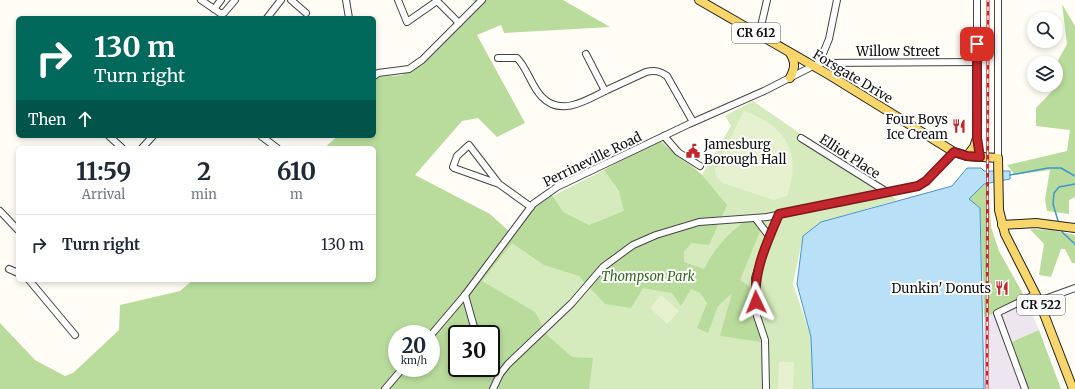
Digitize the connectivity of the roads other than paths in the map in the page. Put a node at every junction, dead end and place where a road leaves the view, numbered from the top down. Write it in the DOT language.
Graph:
graph roads {
  1 [pos="201,0"];
  2 [pos="220,0"];
  3 [pos="235,0"];
  4 [pos="281,0"];
  5 [pos="292,0"];
  6 [pos="346,0"];
  7 [pos="398,0"];
  8 [pos="482,0"];
  9 [pos="699,0"];
  10 [pos="767,0"];
  11 [pos="837,0"];
  12 [pos="977,0"];
  13 [pos="998,0"];
  14 [pos="436,1"];
  15 [pos="214,9"];
  16 [pos="306,13"];
  17 [pos="269,16"];
  18 [pos="349,16"];
  19 [pos="459,23"];
  20 [pos="760,35"];
  21 [pos="790,53"];
  22 [pos="586,54"];
  23 [pos="498,58"];
  24 [pos="978,62"];
  25 [pos="816,64"];
  26 [pos="376,75"];
  27 [pos="790,78"];
  28 [pos="605,91"];
  29 [pos="693,122"];
  30 [pos="664,136"];
  31 [pos="111,138"];
  32 [pos="151,138"];
  33 [pos="264,138"];
  34 [pos="801,138"];
  35 [pos="977,138"];
  36 [pos="120,146"];
  37 [pos="144,146"];
  38 [pos="274,146"];
  39 [pos="954,152"];
  40 [pos="967,156"];
  41 [pos="980,157"];
  42 [pos="998,158"];
  43 [pos="700,166"];
  44 [pos="499,184"];
  45 [pos="887,192"];
  46 [pos="531,207"];
  47 [pos="0,211"];
  48 [pos="779,214"];
  49 [pos="756,218"];
  50 [pos="1002,225"];
  51 [pos="16,228"];
  52 [pos="1075,228"];
  53 [pos="770,236"];
  54 [pos="9,269"];
  55 [pos="16,272"];
  56 [pos="31,282"];
  57 [pos="1075,288"];
  58 [pos="465,295"];
  59 [pos="1037,298"];
  60 [pos="440,325"];
  61 [pos="473,325"];
  62 [pos="75,335"];
  63 [pos="500,374"];
  64 [pos="395,377"];
  65 [pos="499,377"];
  66 [pos="385,389"];
  67 [pos="493,389"];
  68 [pos="766,389"];
  69 [pos="1025,389"];
  70 [pos="1073,389"];
  1 -- 15 [label="street"];
  2 -- 15 [label="street"];
  3 -- 15 [label="street"];
  4 -- 17 [label="street"];
  5 -- 16 [label="street"];
  6 -- 18 [label="street"];
  7 -- 14 [label="street"];
  8 -- 19 [label="street"];
  9 -- 20 [label="main road, Forsgate Drive / CR 612"];
  10 -- 20 [label="street"];
  11 -- 25 [label="street"];
  12 -- 24 [label="street"];
  13 -- 42 [label="street, CR 522"];
  14 -- 19 [label="street"];
  19 -- 26 [label="street"];
  20 -- 21 [label="main road, Forsgate Drive / CR 612"];
  21 -- 25 [label="main road, Forsgate Drive / CR 612"];
  21 -- 27 [label="main road"];
  22 -- 28 [label="street"];
  23 -- 28 [label="street"];
  24 -- 25 [label="street, Willow Street"];
  24 -- 35 [label="street"];
  25 -- 27 [label="street, Perrineville Road"];
  25 -- 39 [label="main road, Forsgate Drive / CR 612"];
  27 -- 29 [label="street, Perrineville Road"];
  28 -- 29 [label="street"];
  29 -- 30 [label="street, Perrineville Road"];
  30 -- 43 [label="street"];
  30 -- 46 [label="street, Perrineville Road"];
  31 -- 36 [label="street"];
  32 -- 37 [label="street"];
  33 -- 38 [label="street"];
  34 -- 45 [label="street, Elliot Place"];
  35 -- 40 [label="main road"];
  35 -- 41 [label="street"];
  39 -- 40 [label="main road, Forsgate Drive / CR 612"];
  39 -- 45 [label="street"];
  40 -- 41 [label="main road, Forsgate Drive / CR 612"];
  41 -- 42 [label="main road, Forsgate Drive / CR 612"];
  42 -- 50 [label="main road, CR 522"];
  44 -- 44 [label="street"];
  44 -- 46 [label="street"];
  45 -- 48 [label="street"];
  46 -- 58 [label="street, Perrineville Road"];
  47 -- 51 [label="street"];
  48 -- 49 [label="street"];
  48 -- 53 [label="street"];
  49 -- 53 [label="street"];
  49 -- 63 [label="street"];
  50 -- 52 [label="main road"];
  50 -- 59 [label="main road, CR 522"];
  53 -- 68 [label="street"];
  54 -- 55 [label="street"];
  56 -- 62 [label="street"];
  57 -- 59 [label="street"];
  58 -- 60 [label="street, Perrineville Road"];
  58 -- 61 [label="street"];
  59 -- 69 [label="street"];
  59 -- 70 [label="main road, CR 522"];
  64 -- 66 [label="street"];
  65 -- 67 [label="street"];
}
